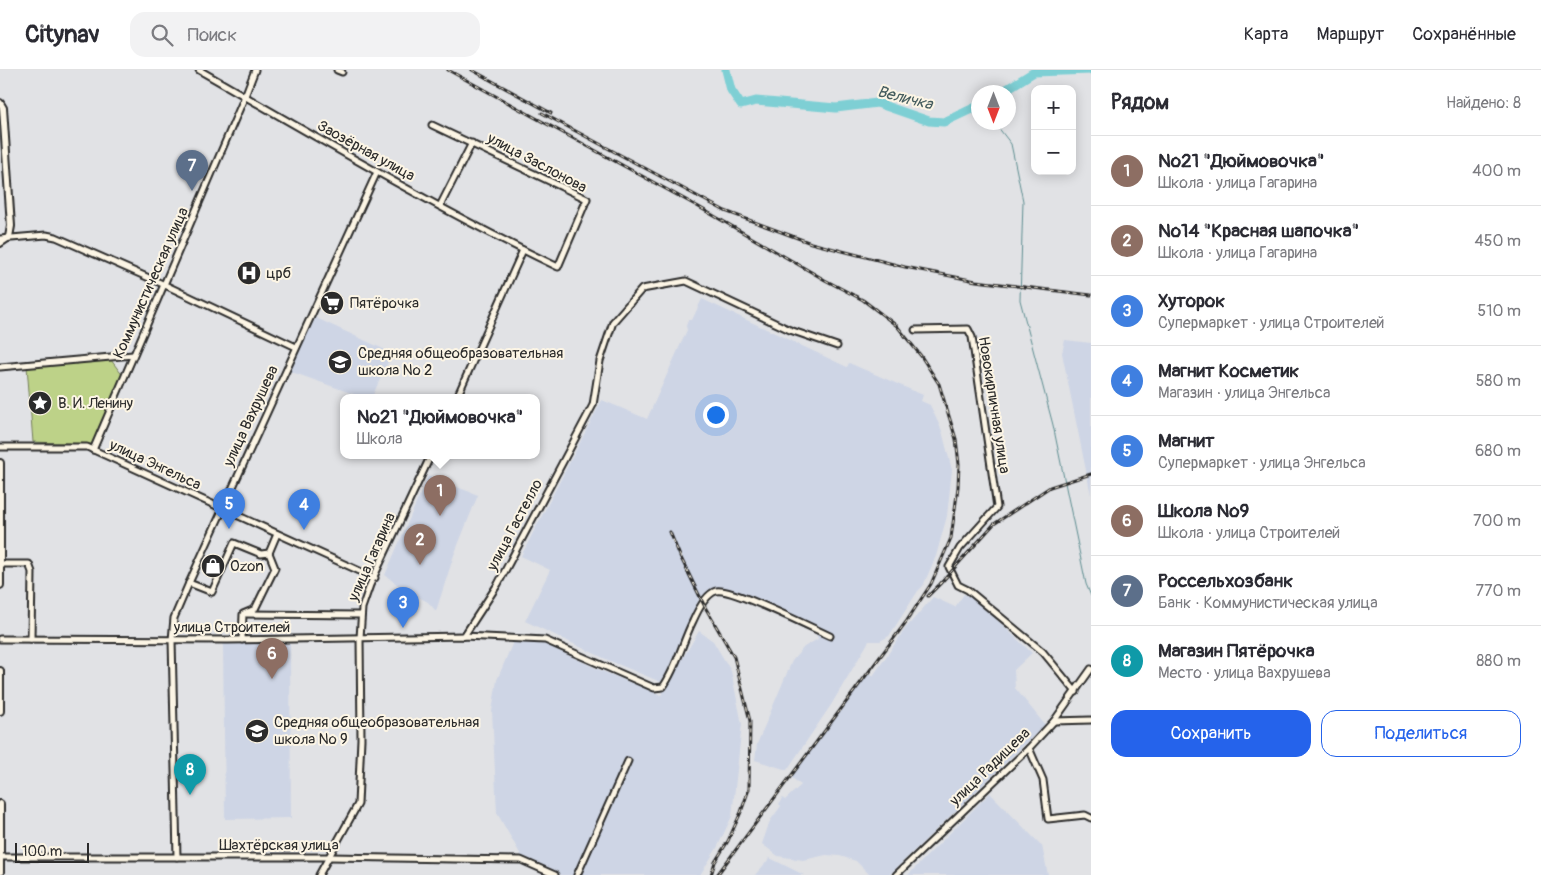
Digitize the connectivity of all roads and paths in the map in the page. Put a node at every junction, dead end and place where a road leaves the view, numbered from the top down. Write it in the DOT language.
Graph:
graph roads {
  1 [pos="200,70"];
  2 [pos="255,70"];
  3 [pos="245,96"];
  4 [pos="0,103"];
  5 [pos="432,125"];
  6 [pos="472,143"];
  7 [pos="377,172"];
  8 [pos="440,206"];
  9 [pos="9,237"];
  10 [pos="0,239"];
  11 [pos="0,243"];
  12 [pos="523,250"];
  13 [pos="164,285"];
  14 [pos="915,330"];
  15 [pos="837,346"];
  16 [pos="296,347"];
  17 [pos="133,355"];
  18 [pos="0,367"];
  19 [pos="458,394"];
  20 [pos="0,447"];
  21 [pos="93,450"];
  22 [pos="429,459"];
  23 [pos="0,463"];
  24 [pos="222,509"];
  25 [pos="278,534"];
  26 [pos="269,553"];
  27 [pos="0,564"];
  28 [pos="375,578"];
  29 [pos="189,583"];
  30 [pos="0,585"];
  31 [pos="242,614"];
  32 [pos="361,615"];
  33 [pos="464,636"];
  34 [pos="830,636"];
  35 [pos="360,638"];
  36 [pos="0,639"];
  37 [pos="31,639"];
  38 [pos="172,640"];
  39 [pos="242,640"];
  40 [pos="1091,669"];
  41 [pos="0,671"];
  42 [pos="1076,692"];
  43 [pos="0,711"];
  44 [pos="1091,720"];
  45 [pos="1054,721"];
  46 [pos="1028,748"];
  47 [pos="628,762"];
  48 [pos="0,804"];
  49 [pos="1091,818"];
  50 [pos="0,857"];
  51 [pos="177,857"];
  52 [pos="330,857"];
  53 [pos="0,872"];
  54 [pos="319,875"];
  55 [pos="554,875"];
  56 [pos="577,875"];
  57 [pos="896,875"];
  1 -- 3 [label="street, Заозёрная улица"];
  2 -- 3 [label="street, Коммунистическая улица"];
  3 -- 7 [label="street, Заозёрная улица"];
  3 -- 13 [label="street, Коммунистическая улица"];
  4 -- 9 [label="main road"];
  5 -- 6 [label="street, улица Заслонова"];
  6 -- 8 [label="street"];
  6 -- 12 [label="street, улица Заслонова"];
  7 -- 8 [label="street, Заозёрная улица"];
  7 -- 16 [label="street, улица Вахрушева"];
  8 -- 12 [label="street, Заозёрная улица"];
  9 -- 10 [label="street"];
  9 -- 11 [label="main road"];
  9 -- 13 [label="street"];
  12 -- 19 [label="street"];
  13 -- 16 [label="street"];
  13 -- 17 [label="street, Коммунистическая улица"];
  14 -- 42 [label="street, Новокирпичная улица"];
  15 -- 33 [label="street, улица Гастелло"];
  16 -- 24 [label="street, улица Вахрушева"];
  17 -- 18 [label="street"];
  17 -- 21 [label="street, Коммунистическая улица"];
  20 -- 21 [label="street, улица Энгельса"];
  21 -- 24 [label="street, улица Энгельса"];
  22 -- 28 [label="street, улица Гагарина"];
  23 -- 27 [label="main road"];
  24 -- 25 [label="street, улица Энгельса"];
  24 -- 29 [label="street, улица Вахрушева"];
  25 -- 26 [label="street"];
  25 -- 28 [label="street, улица Энгельса"];
  26 -- 29 [label="street"];
  26 -- 31 [label="street"];
  27 -- 30 [label="main road"];
  27 -- 37 [label="street"];
  28 -- 32 [label="street, улица Гагарина"];
  29 -- 38 [label="street, улица Вахрушева"];
  31 -- 32 [label="street"];
  31 -- 39 [label="street"];
  32 -- 35 [label="street, улица Гагарина"];
  33 -- 34 [label="street, улица Строителей"];
  33 -- 35 [label="street, улица Строителей"];
  35 -- 39 [label="street, улица Строителей"];
  35 -- 52 [label="street, улица Гагарина"];
  36 -- 37 [label="street, улица Строителей"];
  37 -- 38 [label="street, улица Строителей"];
  38 -- 39 [label="street, улица Строителей"];
  38 -- 51 [label="street, улица Вахрушева"];
  40 -- 42 [label="street, улица Радищева"];
  41 -- 43 [label="main road"];
  42 -- 45 [label="street, улица Радищева"];
  44 -- 45 [label="street"];
  45 -- 46 [label="street, улица Радищева"];
  46 -- 49 [label="street"];
  46 -- 57 [label="street, улица Радищева"];
  47 -- 56 [label="street"];
  48 -- 50 [label="main road"];
  50 -- 51 [label="street, Шахтёрская улица"];
  50 -- 53 [label="main road"];
  51 -- 52 [label="street, Шахтёрская улица"];
  52 -- 54 [label="street, улица Гагарина"];
  52 -- 55 [label="street, Шахтёрская улица"];
}
